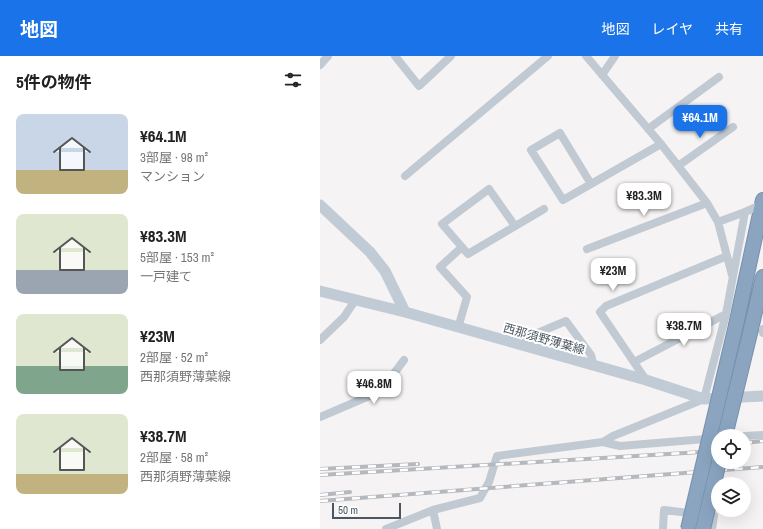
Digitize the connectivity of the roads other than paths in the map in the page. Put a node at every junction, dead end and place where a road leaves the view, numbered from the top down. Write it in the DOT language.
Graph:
graph roads {
  1 [pos="328,56"];
  2 [pos="394,56"];
  3 [pos="451,56"];
  4 [pos="548,56"];
  5 [pos="586,56"];
  6 [pos="615,56"];
  7 [pos="320,65"];
  8 [pos="602,75"];
  9 [pos="719,77"];
  10 [pos="733,127"];
  11 [pos="648,128"];
  12 [pos="661,144"];
  13 [pos="678,166"];
  14 [pos="405,176"];
  15 [pos="591,184"];
  16 [pos="763,202"];
  17 [pos="707,203"];
  18 [pos="320,204"];
  19 [pos="544,209"];
  20 [pos="746,212"];
  21 [pos="718,222"];
  22 [pos="515,226"];
  23 [pos="462,247"];
  24 [pos="587,250"];
  25 [pos="727,256"];
  26 [pos="763,277"];
  27 [pos="733,279"];
  28 [pos="320,291"];
  29 [pos="356,299"];
  30 [pos="404,312"];
  31 [pos="726,314"];
  32 [pos="458,328"];
  33 [pos="759,330"];
  34 [pos="320,340"];
  35 [pos="524,346"];
  36 [pos="404,360"];
  37 [pos="634,362"];
  38 [pos="594,366"];
  39 [pos="646,380"];
  40 [pos="763,396"];
  41 [pos="704,399"];
  42 [pos="320,417"];
  43 [pos="727,429"];
  44 [pos="763,435"];
  45 [pos="751,436"];
  46 [pos="711,439"];
  47 [pos="603,442"];
  48 [pos="717,469"];
  49 [pos="433,510"];
  50 [pos="386,529"];
  51 [pos="437,529"];
  52 [pos="663,529"];
  53 [pos="688,529"];
  54 [pos="703,529"];
  55 [pos="712,529"];
  1 -- 7 [label="street"];
  2 -- 3 [label="street"];
  4 -- 14 [label="street"];
  5 -- 8 [label="street"];
  6 -- 8 [label="street"];
  8 -- 11 [label="street"];
  9 -- 11 [label="street"];
  10 -- 13 [label="street"];
  11 -- 12 [label="street"];
  12 -- 13 [label="street"];
  12 -- 15 [label="street"];
  13 -- 17 [label="street"];
  15 -- 15 [label="street"];
  16 -- 20 [label="street"];
  16 -- 53 [label="highway, bridge"];
  17 -- 21 [label="street"];
  17 -- 24 [label="street"];
  18 -- 30 [label="main road"];
  19 -- 22 [label="street"];
  20 -- 21 [label="street"];
  20 -- 27 [label="street"];
  21 -- 25 [label="street"];
  22 -- 23 [label="street"];
  22 -- 23 [label="street"];
  23 -- 32 [label="street"];
  25 -- 27 [label="street"];
  25 -- 37 [label="street"];
  26 -- 33 [label="highway"];
  27 -- 31 [label="street"];
  28 -- 29 [label="main road, 西那須野薄葉線"];
  29 -- 30 [label="main road, 西那須野薄葉線"];
  29 -- 34 [label="street"];
  30 -- 32 [label="main road, 西那須野薄葉線"];
  31 -- 37 [label="street"];
  31 -- 41 [label="street"];
  32 -- 35 [label="main road, 西那須野薄葉線"];
  33 -- 43 [label="highway, bridge"];
  35 -- 38 [label="main road, 西那須野薄葉線"];
  35 -- 38 [label="street"];
  36 -- 42 [label="street"];
  37 -- 39 [label="street"];
  38 -- 39 [label="main road, 西那須野薄葉線"];
  39 -- 41 [label="main road, 西那須野薄葉線"];
  40 -- 41 [label="main road, 西那須野薄葉線"];
  41 -- 47 [label="street"];
  44 -- 45 [label="street"];
  46 -- 47 [label="street"];
  47 -- 49 [label="street"];
  48 -- 54 [label="highway, bridge"];
  49 -- 50 [label="street"];
  49 -- 51 [label="street"];
  52 -- 55 [label="street"];
}
